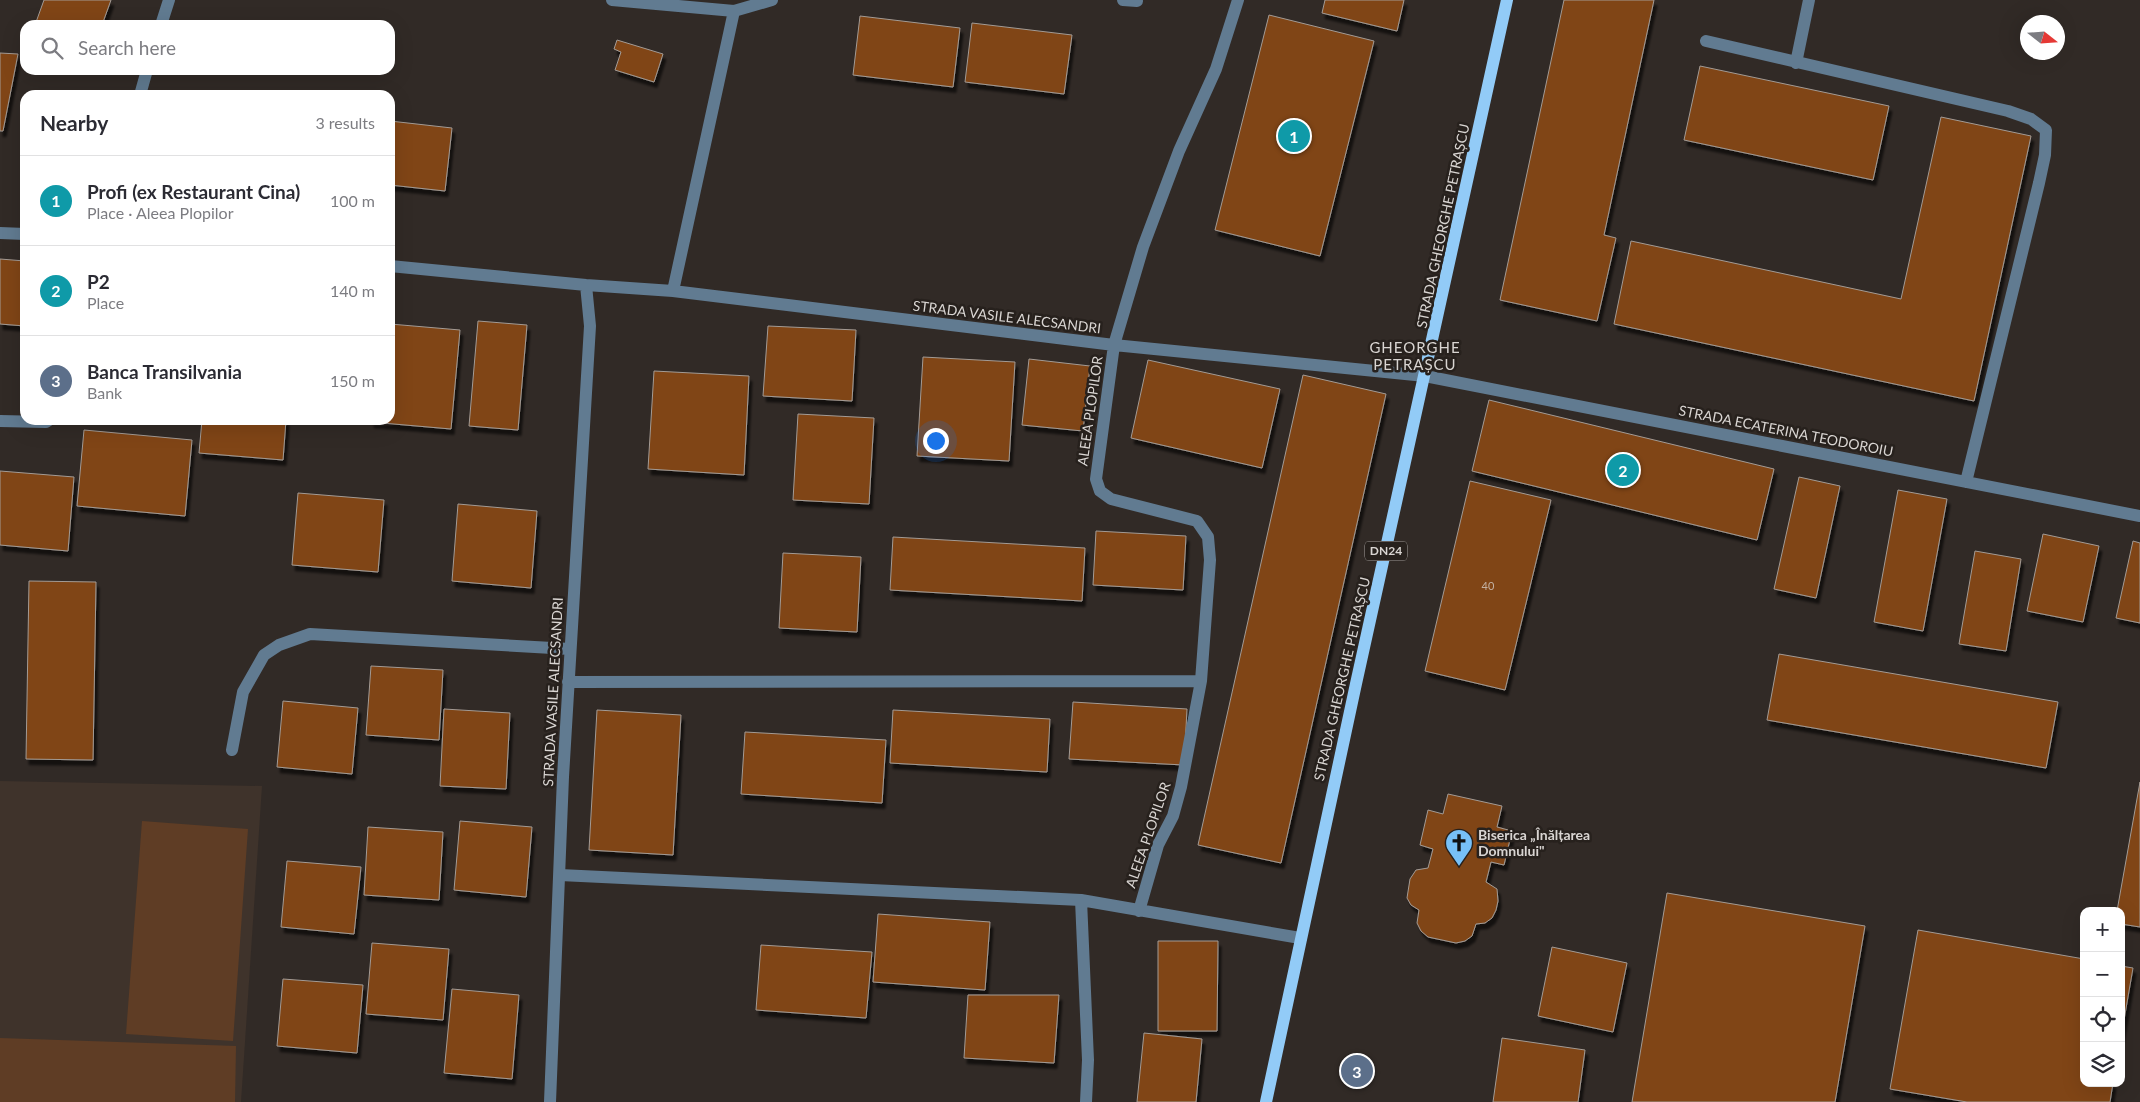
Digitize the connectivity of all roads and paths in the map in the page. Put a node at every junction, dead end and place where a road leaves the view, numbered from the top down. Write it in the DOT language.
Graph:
graph roads {
  1 [pos="169,0"];
  2 [pos="612,0"];
  3 [pos="772,0"];
  4 [pos="1123,0"];
  5 [pos="1238,0"];
  6 [pos="1507,0"];
  7 [pos="1809,0"];
  8 [pos="1137,1"];
  9 [pos="734,11"];
  10 [pos="163,20"];
  11 [pos="1706,41"];
  12 [pos="1796,63"];
  13 [pos="146,75"];
  14 [pos="141,90"];
  15 [pos="0,232"];
  16 [pos="20,234"];
  17 [pos="395,266"];
  18 [pos="586,285"];
  19 [pos="673,290"];
  20 [pos="1114,345"];
  21 [pos="1426,376"];
  22 [pos="0,420"];
  23 [pos="20,421"];
  24 [pos="1966,482"];
  25 [pos="2140,516"];
  26 [pos="570,649"];
  27 [pos="1201,681"];
  28 [pos="568,682"];
  29 [pos="232,750"];
  30 [pos="560,875"];
  31 [pos="1081,900"];
  32 [pos="1139,911"];
  33 [pos="1300,938"];
  34 [pos="550,1102"];
  35 [pos="1086,1102"];
  36 [pos="1266,1102"];
  1 -- 10 [label="street"];
  2 -- 9 [label="street"];
  3 -- 9 [label="street"];
  4 -- 8 [label="street"];
  5 -- 20 [label="street, ALEEA PLOPILOR"];
  6 -- 21 [label="main road, STRADA GHEORGHE PETRAȘCU / DN24"];
  7 -- 12 [label="street"];
  9 -- 19 [label="street"];
  11 -- 12 [label="street"];
  12 -- 24 [label="street"];
  13 -- 14 [label="street"];
  15 -- 16 [label="street"];
  17 -- 18 [label="street, STRADA VASILE ALECSANDRI"];
  18 -- 19 [label="street, STRADA VASILE ALECSANDRI"];
  18 -- 26 [label="street, STRADA VASILE ALECSANDRI"];
  19 -- 20 [label="street, STRADA VASILE ALECSANDRI"];
  20 -- 21 [label="street, STRADA VASILE ALECSANDRI"];
  20 -- 27 [label="street, ALEEA PLOPILOR"];
  21 -- 24 [label="street, STRADA ECATERINA TEODOROIU"];
  21 -- 33 [label="main road, STRADA GHEORGHE PETRAȘCU / DN24"];
  22 -- 23 [label="street"];
  24 -- 25 [label="street, STRADA ECATERINA TEODOROIU"];
  26 -- 28 [label="street, STRADA VASILE ALECSANDRI"];
  26 -- 29 [label="street"];
  27 -- 28 [label="street"];
  27 -- 32 [label="street, ALEEA PLOPILOR"];
  28 -- 30 [label="street, STRADA VASILE ALECSANDRI"];
  30 -- 31 [label="street"];
  30 -- 34 [label="street, STRADA VASILE ALECSANDRI"];
  31 -- 32 [label="street"];
  31 -- 35 [label="street"];
  32 -- 33 [label="street"];
  33 -- 36 [label="main road, STRADA GHEORGHE PETRAȘCU / DN24"];
}
